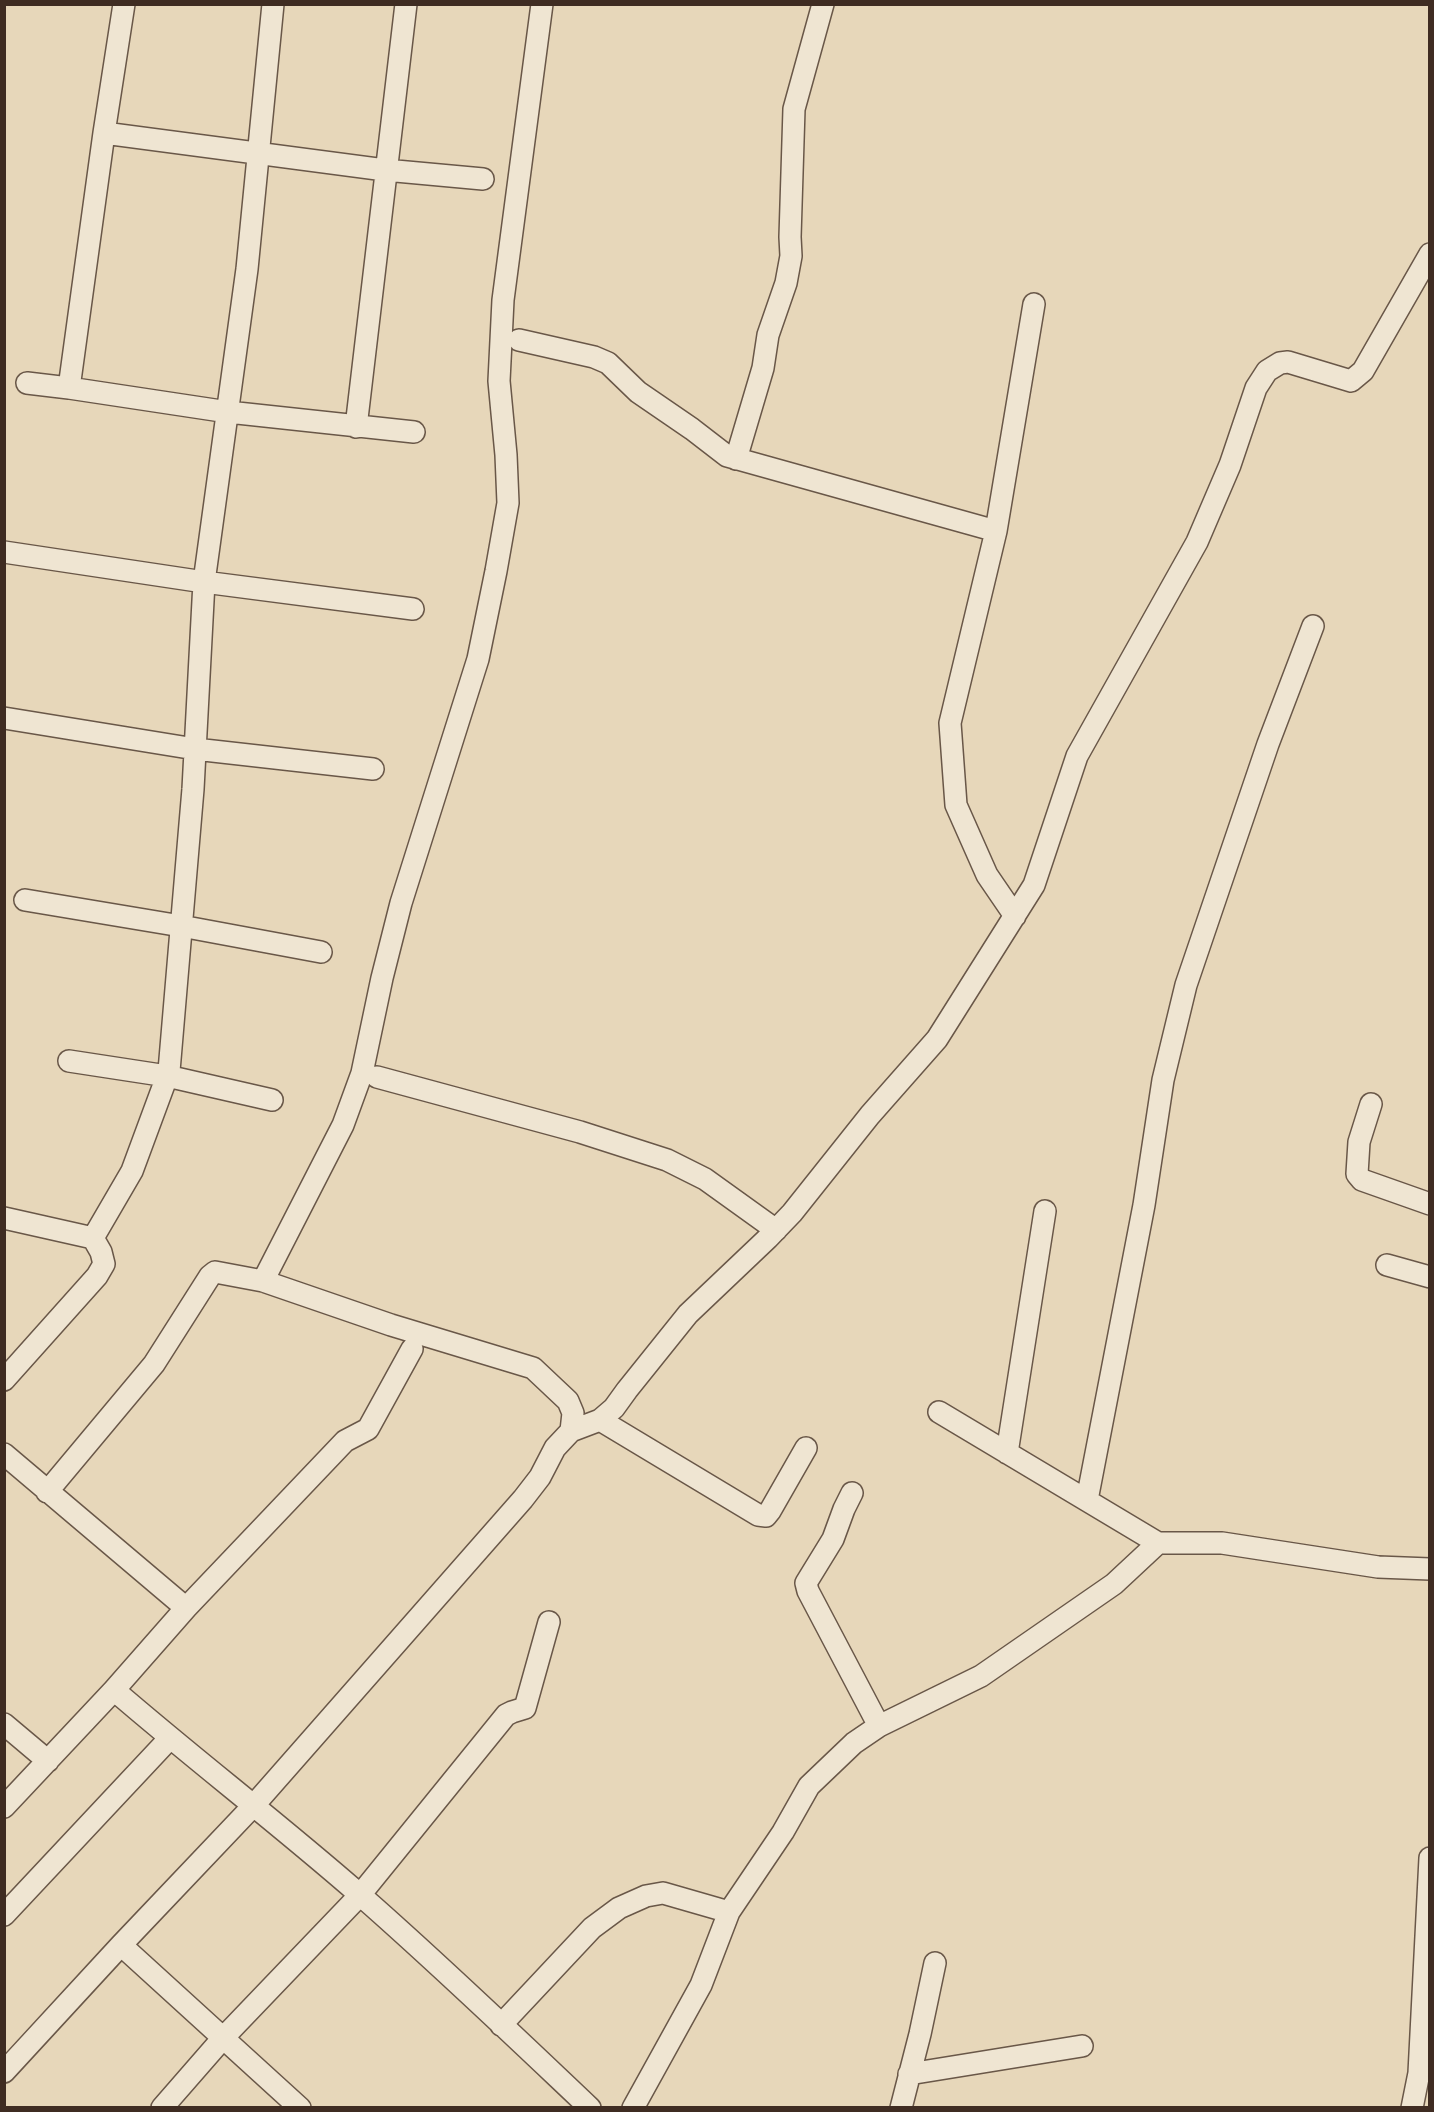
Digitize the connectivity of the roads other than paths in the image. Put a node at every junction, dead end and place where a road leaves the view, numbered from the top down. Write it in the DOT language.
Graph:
graph roads {
  1 [pos="124,4"];
  2 [pos="273,4"];
  3 [pos="406,4"];
  4 [pos="542,4"];
  5 [pos="823,4"];
  6 [pos="104,133"];
  7 [pos="258,153"];
  8 [pos="385,170"];
  9 [pos="483,179"];
  10 [pos="1430,254"];
  11 [pos="1034,304"];
  12 [pos="519,340"];
  13 [pos="27,383"];
  14 [pos="69,388"];
  15 [pos="228,412"];
  16 [pos="356,427"];
  17 [pos="414,432"];
  18 [pos="736,459"];
  19 [pos="996,531"];
  20 [pos="4,552"];
  21 [pos="204,582"];
  22 [pos="413,609"];
  23 [pos="1313,626"];
  24 [pos="4,718"];
  25 [pos="195,749"];
  26 [pos="373,769"];
  27 [pos="25,900"];
  28 [pos="1015,916"];
  29 [pos="181,926"];
  30 [pos="321,952"];
  31 [pos="69,1061"];
  32 [pos="167,1076"];
  33 [pos="377,1077"];
  34 [pos="272,1100"];
  35 [pos="1371,1104"];
  36 [pos="1430,1204"];
  37 [pos="1045,1211"];
  38 [pos="4,1218"];
  39 [pos="776,1230"];
  40 [pos="93,1238"];
  41 [pos="1387,1265"];
  42 [pos="1430,1277"];
  43 [pos="263,1281"];
  44 [pos="412,1349"];
  45 [pos="4,1380"];
  46 [pos="939,1413"];
  47 [pos="600,1420"];
  48 [pos="572,1431"];
  49 [pos="806,1449"];
  50 [pos="1007,1453"];
  51 [pos="4,1454"];
  52 [pos="47,1492"];
  53 [pos="852,1493"];
  54 [pos="1087,1500"];
  55 [pos="1158,1543"];
  56 [pos="1430,1569"];
  57 [pos="186,1608"];
  58 [pos="549,1622"];
  59 [pos="114,1690"];
  60 [pos="4,1724"];
  61 [pos="879,1726"];
  62 [pos="170,1738"];
  63 [pos="48,1761"];
  64 [pos="254,1805"];
  65 [pos="4,1807"];
  66 [pos="1430,1858"];
  67 [pos="360,1895"];
  68 [pos="729,1912"];
  69 [pos="4,1915"];
  70 [pos="121,1945"];
  71 [pos="935,1963"];
  72 [pos="501,2025"];
  73 [pos="223,2038"];
  74 [pos="1082,2046"];
  75 [pos="4,2072"];
  76 [pos="1424,2073"];
  77 [pos="909,2074"];
  78 [pos="162,2108"];
  79 [pos="300,2108"];
  80 [pos="590,2108"];
  81 [pos="633,2108"];
  82 [pos="901,2108"];
  83 [pos="1412,2108"];
  1 -- 6 [label="street"];
  2 -- 7 [label="street"];
  3 -- 8 [label="street"];
  4 -- 43 [label="street"];
  5 -- 18 [label="street"];
  6 -- 7 [label="street"];
  6 -- 14 [label="street"];
  7 -- 8 [label="street"];
  7 -- 15 [label="street"];
  8 -- 9 [label="street"];
  8 -- 16 [label="street"];
  10 -- 28 [label="street"];
  11 -- 19 [label="street"];
  12 -- 18 [label="street"];
  13 -- 14 [label="street"];
  14 -- 15 [label="street"];
  15 -- 16 [label="street"];
  15 -- 21 [label="street"];
  16 -- 17 [label="street"];
  18 -- 19 [label="street"];
  19 -- 28 [label="street"];
  20 -- 21 [label="street"];
  21 -- 22 [label="street"];
  21 -- 25 [label="street"];
  23 -- 54 [label="street"];
  24 -- 25 [label="street"];
  25 -- 26 [label="street"];
  25 -- 29 [label="street"];
  27 -- 29 [label="street"];
  28 -- 39 [label="street"];
  29 -- 30 [label="street"];
  29 -- 32 [label="street"];
  31 -- 32 [label="street"];
  32 -- 34 [label="street"];
  32 -- 40 [label="street"];
  33 -- 39 [label="street"];
  35 -- 36 [label="street"];
  37 -- 50 [label="street"];
  38 -- 40 [label="street"];
  39 -- 47 [label="street"];
  40 -- 45 [label="street"];
  41 -- 42 [label="street"];
  43 -- 48 [label="street"];
  43 -- 52 [label="street"];
  44 -- 57 [label="street"];
  46 -- 50 [label="street"];
  47 -- 48 [label="street"];
  47 -- 49 [label="street"];
  48 -- 64 [label="street"];
  50 -- 54 [label="street"];
  51 -- 52 [label="street"];
  52 -- 57 [label="street"];
  53 -- 61 [label="street"];
  54 -- 55 [label="street"];
  55 -- 56 [label="street"];
  55 -- 61 [label="street"];
  57 -- 59 [label="street"];
  58 -- 67 [label="street"];
  59 -- 62 [label="street"];
  59 -- 63 [label="street"];
  60 -- 63 [label="street"];
  61 -- 68 [label="street"];
  62 -- 64 [label="street"];
  62 -- 69 [label="street"];
  63 -- 65 [label="street"];
  64 -- 67 [label="street"];
  64 -- 70 [label="street"];
  66 -- 76 [label="street"];
  67 -- 72 [label="street"];
  67 -- 73 [label="street"];
  68 -- 72 [label="street"];
  68 -- 81 [label="street"];
  70 -- 73 [label="street"];
  70 -- 75 [label="street"];
  71 -- 77 [label="street"];
  72 -- 80 [label="street"];
  73 -- 78 [label="street"];
  73 -- 79 [label="street"];
  74 -- 77 [label="street"];
  76 -- 83 [label="street"];
  77 -- 82 [label="street"];
}
